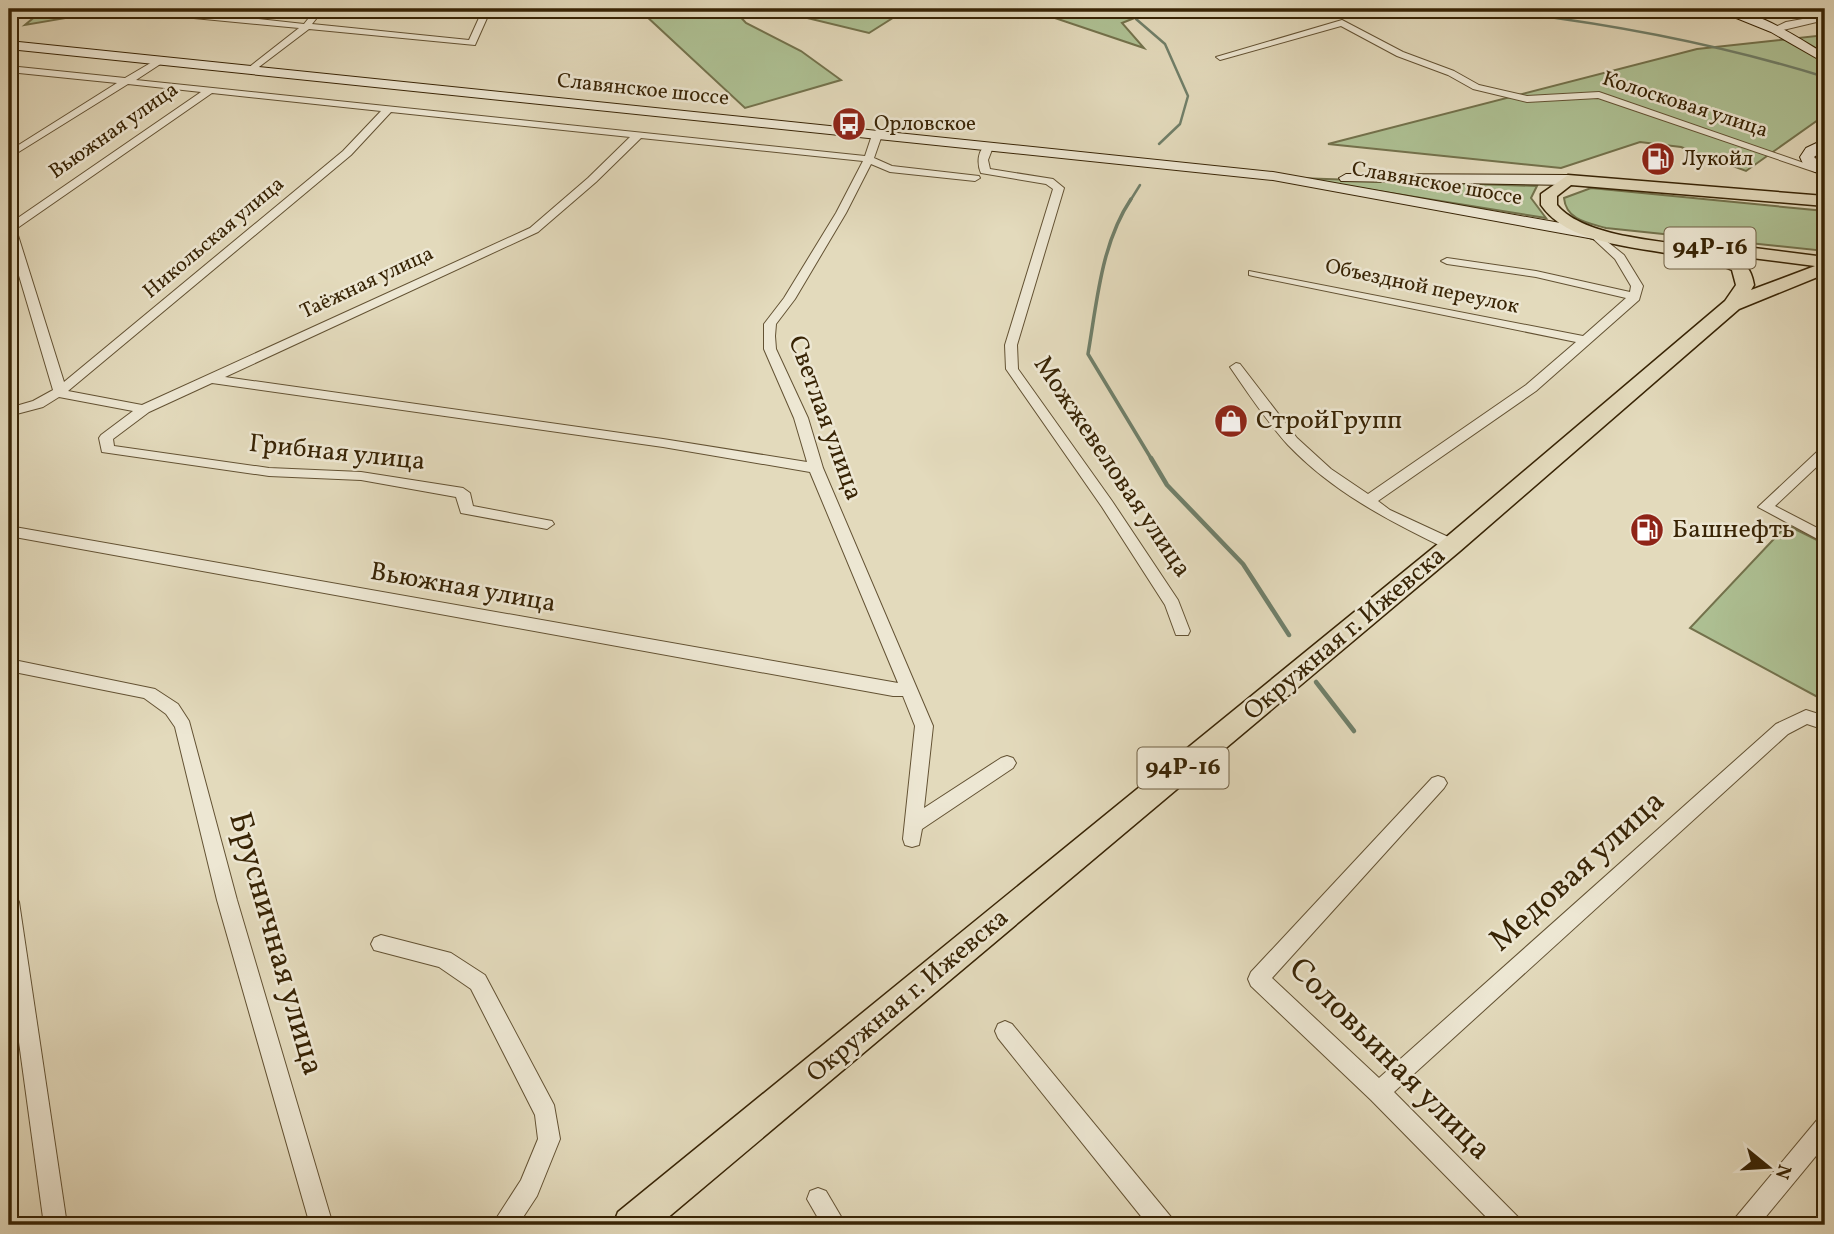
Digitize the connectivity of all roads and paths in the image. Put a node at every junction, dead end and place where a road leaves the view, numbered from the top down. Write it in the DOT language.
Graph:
graph roads {
  1 [pos="249,9"];
  2 [pos="320,9"];
  3 [pos="487,9"];
  4 [pos="1720,9"];
  5 [pos="172,11"];
  6 [pos="1825,18"];
  7 [pos="240,20"];
  8 [pos="306,26"];
  9 [pos="1775,29"];
  10 [pos="9,45"];
  11 [pos="1220,57"];
  12 [pos="1825,59"];
  13 [pos="159,61"];
  14 [pos="9,69"];
  15 [pos="251,70"];
  16 [pos="125,81"];
  17 [pos="210,90"];
  18 [pos="388,109"];
  19 [pos="638,135"];
  20 [pos="877,135"];
  21 [pos="1825,143"];
  22 [pos="988,147"];
  23 [pos="9,155"];
  24 [pos="869,159"];
  25 [pos="1822,172"];
  26 [pos="1273,176"];
  27 [pos="975,178"];
  28 [pos="1568,180"];
  29 [pos="1825,195"];
  30 [pos="1792,198"];
  31 [pos="1825,201"];
  32 [pos="1594,234"];
  33 [pos="1447,261"];
  34 [pos="1825,262"];
  35 [pos="1825,269"];
  36 [pos="1253,273"];
  37 [pos="1635,297"];
  38 [pos="1731,306"];
  39 [pos="1584,340"];
  40 [pos="1236,367"];
  41 [pos="207,378"];
  42 [pos="60,391"];
  43 [pos="144,409"];
  44 [pos="9,412"];
  45 [pos="107,449"];
  46 [pos="1825,452"];
  47 [pos="816,468"];
  48 [pos="1368,501"];
  49 [pos="547,524"];
  50 [pos="9,531"];
  51 [pos="1825,538"];
  52 [pos="1452,545"];
  53 [pos="1182,631"];
  54 [pos="9,665"];
  55 [pos="908,690"];
  56 [pos="1825,723"];
  57 [pos="1007,763"];
  58 [pos="1438,782"];
  59 [pos="9,902"];
  60 [pos="381,944"];
  61 [pos="1005,1031"];
  62 [pos="1379,1092"];
  63 [pos="1825,1128"];
  64 [pos="818,1199"];
  65 [pos="56,1225"];
  66 [pos="322,1225"];
  67 [pos="504,1225"];
  68 [pos="631,1225"];
  69 [pos="835,1225"];
  70 [pos="1163,1225"];
  71 [pos="1510,1225"];
  72 [pos="1744,1225"];
  1 -- 7 [label="street"];
  2 -- 8 [label="street"];
  3 -- 8 [label="street"];
  4 -- 9 [label="main road"];
  5 -- 7 [label="street"];
  6 -- 9 [label="street"];
  7 -- 8 [label="street"];
  8 -- 15 [label="street"];
  9 -- 12 [label="main road"];
  10 -- 13 [label="main road, Славянское шоссе"];
  11 -- 25 [label="street, Колосковая улица"];
  13 -- 15 [label="main road, Славянское шоссе"];
  13 -- 16 [label="street"];
  14 -- 16 [label="street"];
  15 -- 20 [label="main road, Славянское шоссе"];
  16 -- 17 [label="street"];
  16 -- 23 [label="street"];
  17 -- 18 [label="street"];
  17 -- 42 [label="street, Вьюжная улица"];
  18 -- 19 [label="street"];
  18 -- 42 [label="street, Никольская улица"];
  19 -- 24 [label="street"];
  19 -- 41 [label="street, Таёжная улица"];
  20 -- 22 [label="main road, Славянское шоссе"];
  20 -- 24 [label="street, Светлая улица"];
  21 -- 25 [label="main road, Колосковая улица"];
  22 -- 26 [label="main road, Славянское шоссе"];
  22 -- 53 [label="street, Можжевеловая улица"];
  24 -- 27 [label="street"];
  24 -- 47 [label="street, Светлая улица"];
  26 -- 28 [label="main road, Славянское шоссе"];
  26 -- 32 [label="main road, Славянское шоссе"];
  28 -- 30 [label="main road, 94Р-16"];
  28 -- 32 [label="main road, 94Р-16"];
  29 -- 30 [label="main road, 94Р-16"];
  30 -- 31 [label="main road, 94Р-16"];
  32 -- 34 [label="main road, 94Р-16"];
  32 -- 37 [label="street"];
  32 -- 38 [label="main road, Окружная г. Ижевска / 94Р-16"];
  33 -- 37 [label="street"];
  35 -- 38 [label="main road, Окружная г. Ижевска / 94Р-16"];
  36 -- 39 [label="street, Объездной переулок"];
  37 -- 39 [label="street"];
  38 -- 52 [label="main road, Окружная г. Ижевска / 94Р-16"];
  39 -- 48 [label="street"];
  40 -- 48 [label="street"];
  41 -- 43 [label="street, Таёжная улица"];
  41 -- 47 [label="street"];
  42 -- 43 [label="street"];
  42 -- 44 [label="street, Никольская улица"];
  43 -- 45 [label="street, Таёжная улица"];
  45 -- 49 [label="street, Грибная улица"];
  46 -- 51 [label="street"];
  47 -- 55 [label="street, Светлая улица"];
  48 -- 52 [label="street"];
  50 -- 55 [label="street, Вьюжная улица"];
  52 -- 68 [label="main road, Окружная г. Ижевска / 94Р-16"];
  54 -- 66 [label="street, Брусничная улица"];
  55 -- 57 [label="street, Светлая улица"];
  56 -- 62 [label="street, Медовая улица"];
  58 -- 62 [label="street, Соловьиная улица"];
  59 -- 65 [label="street"];
  60 -- 67 [label="street"];
  61 -- 70 [label="street"];
  62 -- 71 [label="street, Соловьиная улица"];
  63 -- 72 [label="street"];
  64 -- 69 [label="street"];
}
